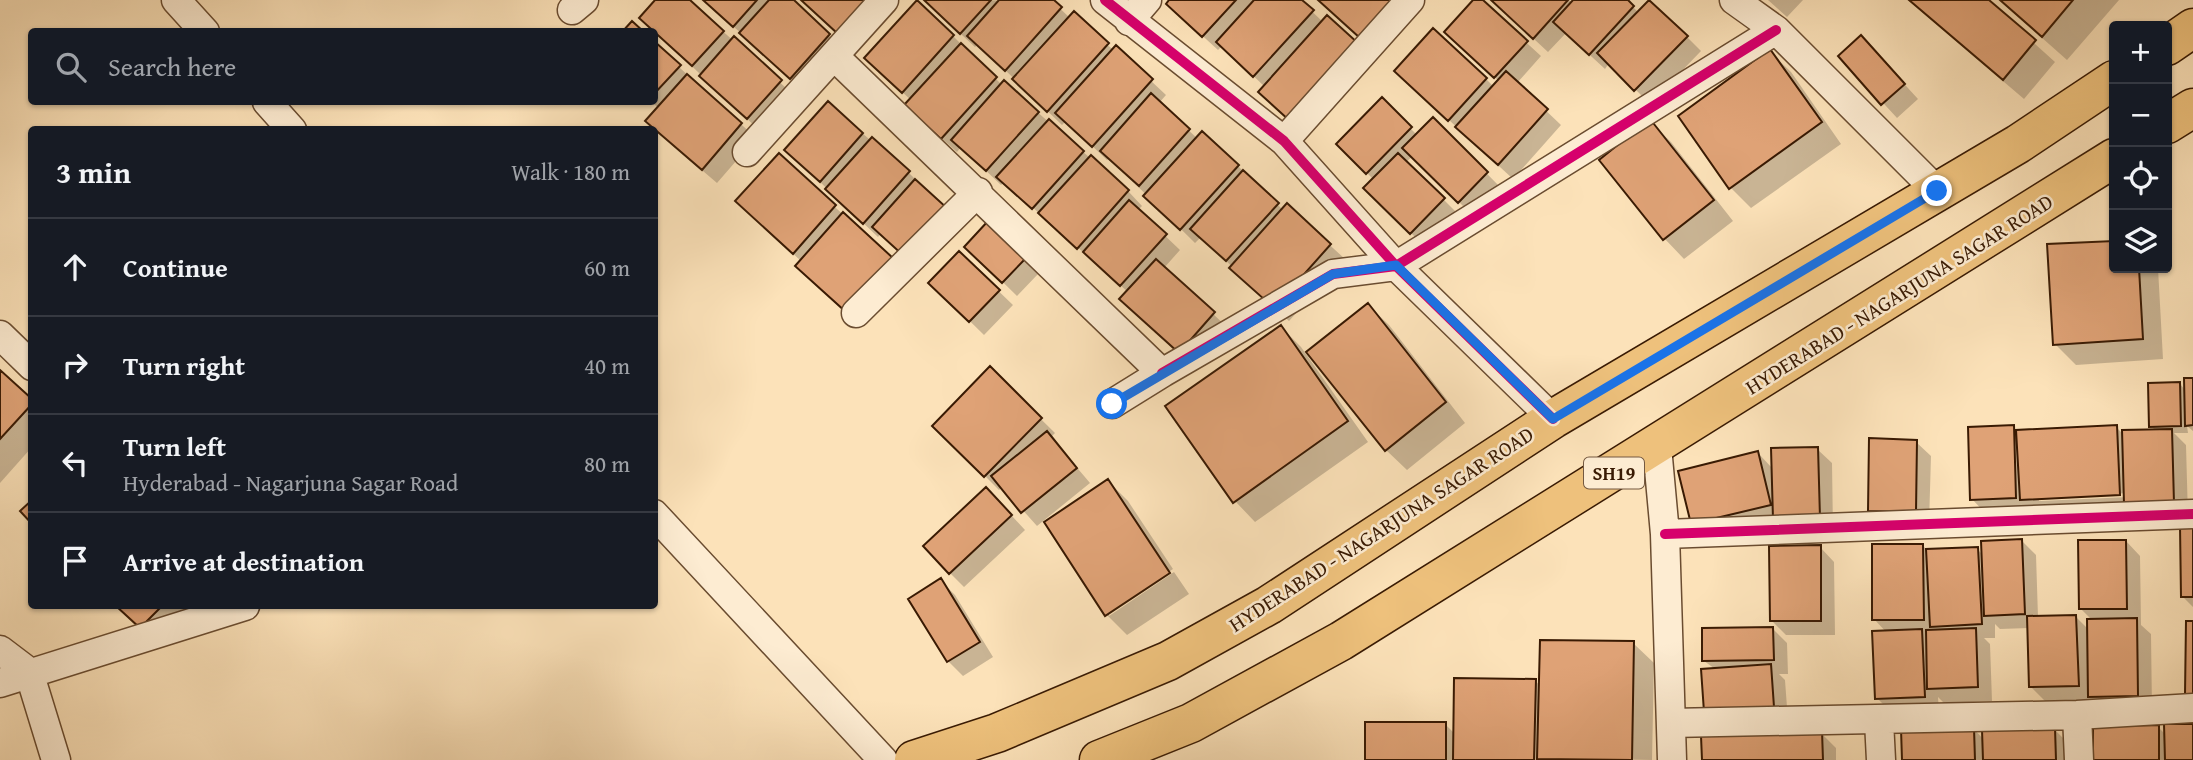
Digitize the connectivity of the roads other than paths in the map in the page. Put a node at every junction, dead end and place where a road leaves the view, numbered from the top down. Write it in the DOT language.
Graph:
graph roads {
  1 [pos="176,0"];
  2 [pos="884,0"];
  3 [pos="1105,0"];
  4 [pos="1147,0"];
  5 [pos="1410,0"];
  6 [pos="1734,0"];
  7 [pos="1129,21"];
  8 [pos="201,28"];
  9 [pos="2193,28"];
  10 [pos="1776,30"];
  11 [pos="2172,43"];
  12 [pos="834,56"];
  13 [pos="2109,83"];
  14 [pos="270,105"];
  15 [pos="2193,108"];
  16 [pos="2172,121"];
  17 [pos="288,126"];
  18 [pos="1284,141"];
  19 [pos="747,152"];
  20 [pos="2109,161"];
  21 [pos="1937,191"];
  22 [pos="978,192"];
  23 [pos="1396,265"];
  24 [pos="856,313"];
  25 [pos="0,335"];
  26 [pos="28,362"];
  27 [pos="1162,373"];
  28 [pos="1112,404"];
  29 [pos="1553,419"];
  30 [pos="1657,447"];
  31 [pos="2193,514"];
  32 [pos="658,518"];
  33 [pos="1665,534"];
  34 [pos="235,609"];
  35 [pos="0,650"];
  36 [pos="29,672"];
  37 [pos="0,683"];
  38 [pos="2193,708"];
  39 [pos="2077,715"];
  40 [pos="1879,721"];
  41 [pos="1671,723"];
  42 [pos="56,760"];
  43 [pos="883,760"];
  44 [pos="914,760"];
  45 [pos="1099,760"];
  46 [pos="1672,760"];
  47 [pos="1881,760"];
  48 [pos="2079,760"];
  1 -- 8 [label="street"];
  2 -- 12 [label="street"];
  3 -- 7 [label="street"];
  4 -- 7 [label="street"];
  5 -- 18 [label="street"];
  6 -- 10 [label="street"];
  7 -- 18 [label="street"];
  9 -- 11 [label="main road"];
  10 -- 21 [label="street"];
  10 -- 23 [label="street"];
  12 -- 19 [label="street"];
  12 -- 22 [label="street"];
  13 -- 21 [label="main road, HYDERABAD - NAGARJUNA SAGAR ROAD"];
  14 -- 17 [label="street"];
  15 -- 16 [label="main road"];
  18 -- 23 [label="street"];
  20 -- 30 [label="main road, HYDERABAD - NAGARJUNA SAGAR ROAD / SH19"];
  21 -- 29 [label="main road, HYDERABAD - NAGARJUNA SAGAR ROAD"];
  22 -- 24 [label="street"];
  22 -- 27 [label="street"];
  23 -- 27 [label="street"];
  23 -- 29 [label="street"];
  25 -- 26 [label="street"];
  27 -- 28 [label="street"];
  29 -- 44 [label="main road, HYDERABAD - NAGARJUNA SAGAR ROAD"];
  30 -- 33 [label="street"];
  30 -- 45 [label="main road, HYDERABAD - NAGARJUNA SAGAR ROAD / SH19"];
  31 -- 33 [label="street"];
  32 -- 43 [label="street"];
  33 -- 41 [label="street"];
  34 -- 36 [label="street"];
  35 -- 36 [label="street"];
  36 -- 37 [label="street"];
  36 -- 42 [label="street"];
  38 -- 39 [label="street"];
  39 -- 40 [label="street"];
  39 -- 48 [label="street"];
  40 -- 41 [label="street"];
  40 -- 47 [label="street"];
  41 -- 46 [label="street"];
}
